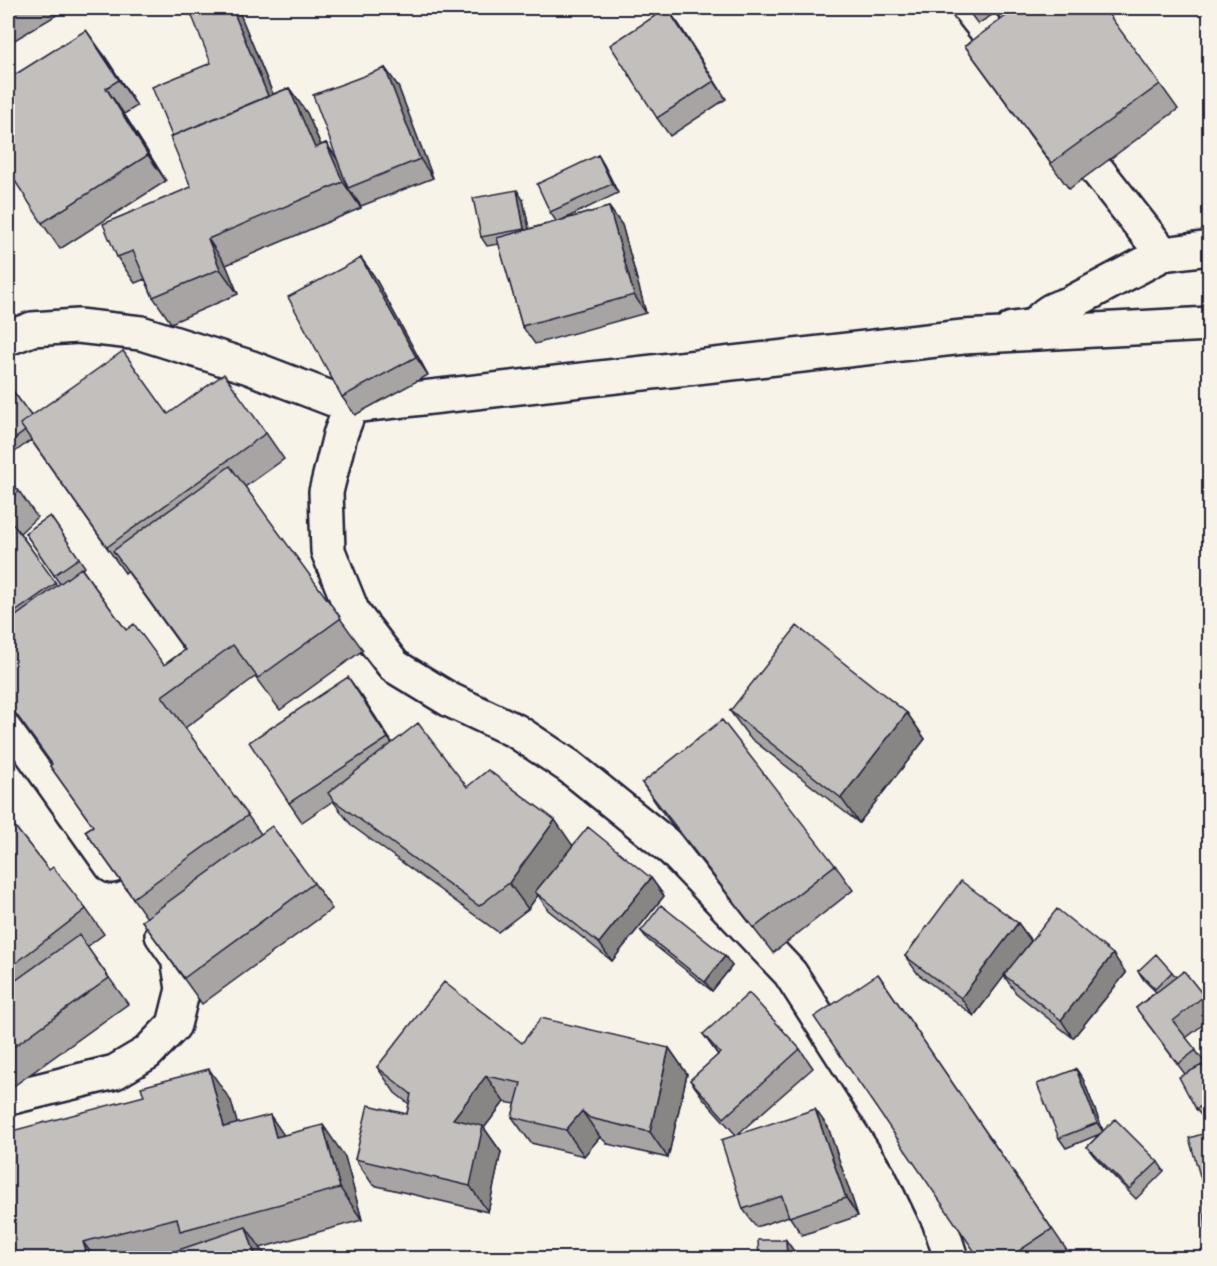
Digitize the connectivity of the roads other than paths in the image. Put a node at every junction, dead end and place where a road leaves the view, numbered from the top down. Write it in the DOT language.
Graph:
graph roads {
  1 [pos="969,8"];
  2 [pos="1209,248"];
  3 [pos="1163,254"];
  4 [pos="1209,324"];
  5 [pos="963,337"];
  6 [pos="8,338"];
  7 [pos="351,406"];
  8 [pos="8,719"];
  9 [pos="8,1098"];
  10 [pos="951,1258"];
  1 -- 3 [label="street"];
  2 -- 3 [label="street"];
  3 -- 5 [label="street"];
  4 -- 5 [label="street"];
  5 -- 7 [label="street"];
  6 -- 7 [label="street"];
  7 -- 10 [label="street"];
  8 -- 9 [label="street"];
}
